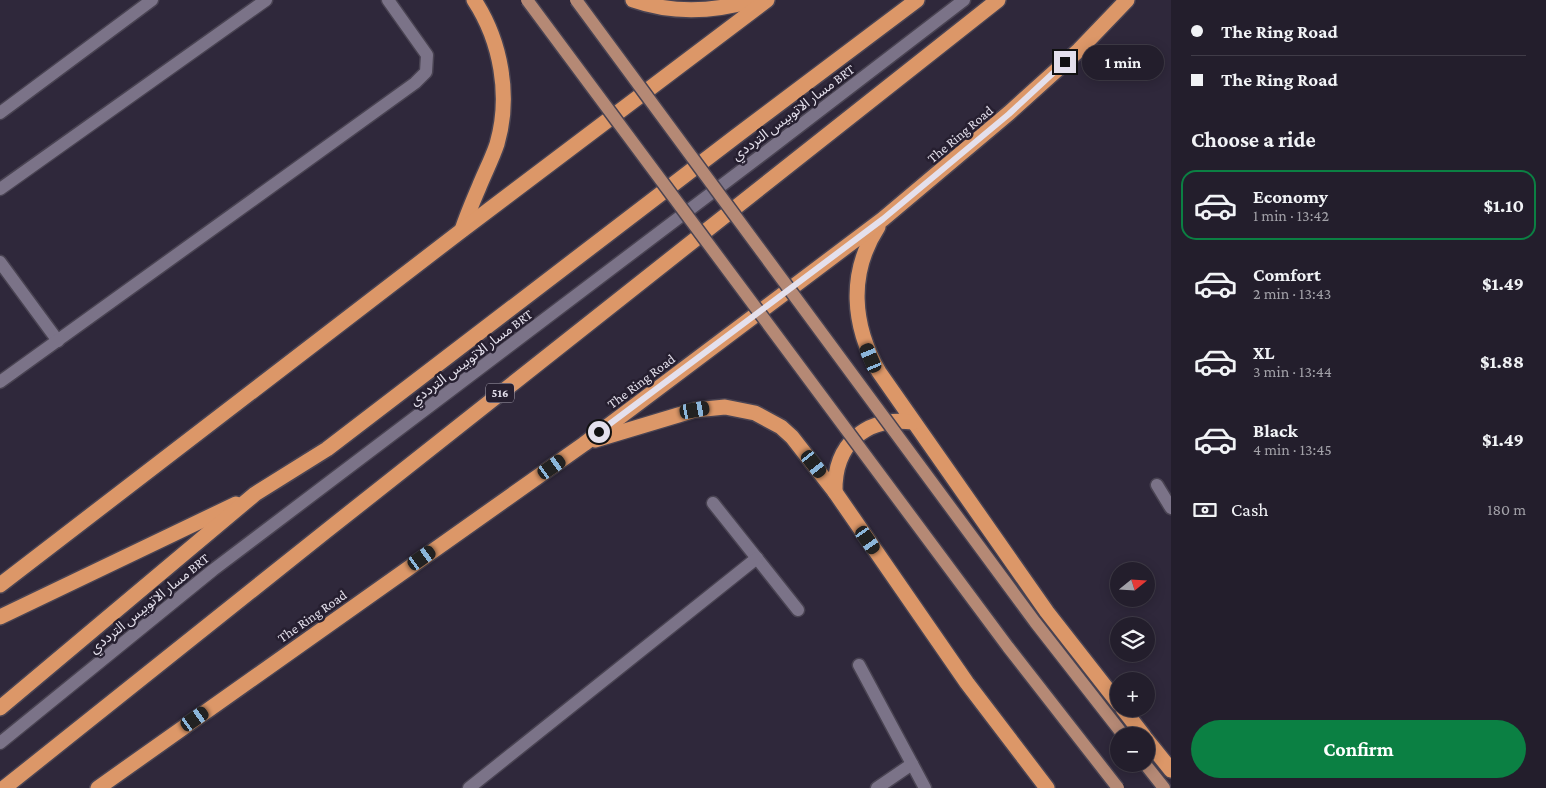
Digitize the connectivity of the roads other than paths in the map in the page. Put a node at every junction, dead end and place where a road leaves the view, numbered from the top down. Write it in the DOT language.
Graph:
graph roads {
  1 [pos="152,0"];
  2 [pos="266,0"];
  3 [pos="388,0"];
  4 [pos="474,0"];
  5 [pos="527,0"];
  6 [pos="576,0"];
  7 [pos="633,0"];
  8 [pos="753,0"];
  9 [pos="767,0"];
  10 [pos="917,0"];
  11 [pos="964,0"];
  12 [pos="998,0"];
  13 [pos="1127,0"];
  14 [pos="0,113"];
  15 [pos="0,189"];
  16 [pos="883,219"];
  17 [pos="461,231"];
  18 [pos="0,262"];
  19 [pos="58,341"];
  20 [pos="0,382"];
  21 [pos="913,422"];
  22 [pos="584,444"];
  23 [pos="1157,485"];
  24 [pos="835,492"];
  25 [pos="256,494"];
  26 [pos="713,503"];
  27 [pos="1171,508"];
  28 [pos="757,558"];
  29 [pos="0,585"];
  30 [pos="798,610"];
  31 [pos="0,617"];
  32 [pos="858,665"];
  33 [pos="1110,692"];
  34 [pos="0,708"];
  35 [pos="1129,717"];
  36 [pos="1117,727"];
  37 [pos="1137,727"];
  38 [pos="0,743"];
  39 [pos="1155,750"];
  40 [pos="912,764"];
  41 [pos="1171,770"];
  42 [pos="1151,772"];
  43 [pos="4,788"];
  44 [pos="98,788"];
  45 [pos="469,788"];
  46 [pos="877,788"];
  47 [pos="925,788"];
  48 [pos="1047,788"];
  49 [pos="1118,788"];
  50 [pos="1164,788"];
  1 -- 14 [label="lane"];
  2 -- 15 [label="lane"];
  3 -- 19 [label="lane"];
  4 -- 17 [label="highway"];
  5 -- 49 [label="main road, bridge"];
  6 -- 36 [label="main road, bridge"];
  7 -- 8 [label="highway"];
  9 -- 17 [label="highway"];
  10 -- 25 [label="highway"];
  11 -- 38 [label="lane, مسار الاتوبيس الترددي BRT"];
  12 -- 43 [label="highway, 516"];
  13 -- 16 [label="highway, The Ring Road"];
  16 -- 21 [label="highway"];
  16 -- 22 [label="highway, The Ring Road"];
  17 -- 29 [label="highway"];
  18 -- 19 [label="lane"];
  19 -- 20 [label="lane"];
  21 -- 24 [label="highway"];
  21 -- 33 [label="highway"];
  22 -- 24 [label="highway"];
  22 -- 44 [label="highway, The Ring Road"];
  23 -- 27 [label="lane"];
  24 -- 48 [label="highway"];
  25 -- 31 [label="highway"];
  25 -- 34 [label="highway"];
  26 -- 28 [label="lane"];
  28 -- 30 [label="lane"];
  28 -- 45 [label="lane"];
  32 -- 40 [label="lane"];
  35 -- 37 [label="highway"];
  39 -- 41 [label="highway"];
  40 -- 46 [label="lane"];
  40 -- 47 [label="lane"];
  42 -- 50 [label="main road"];
}
